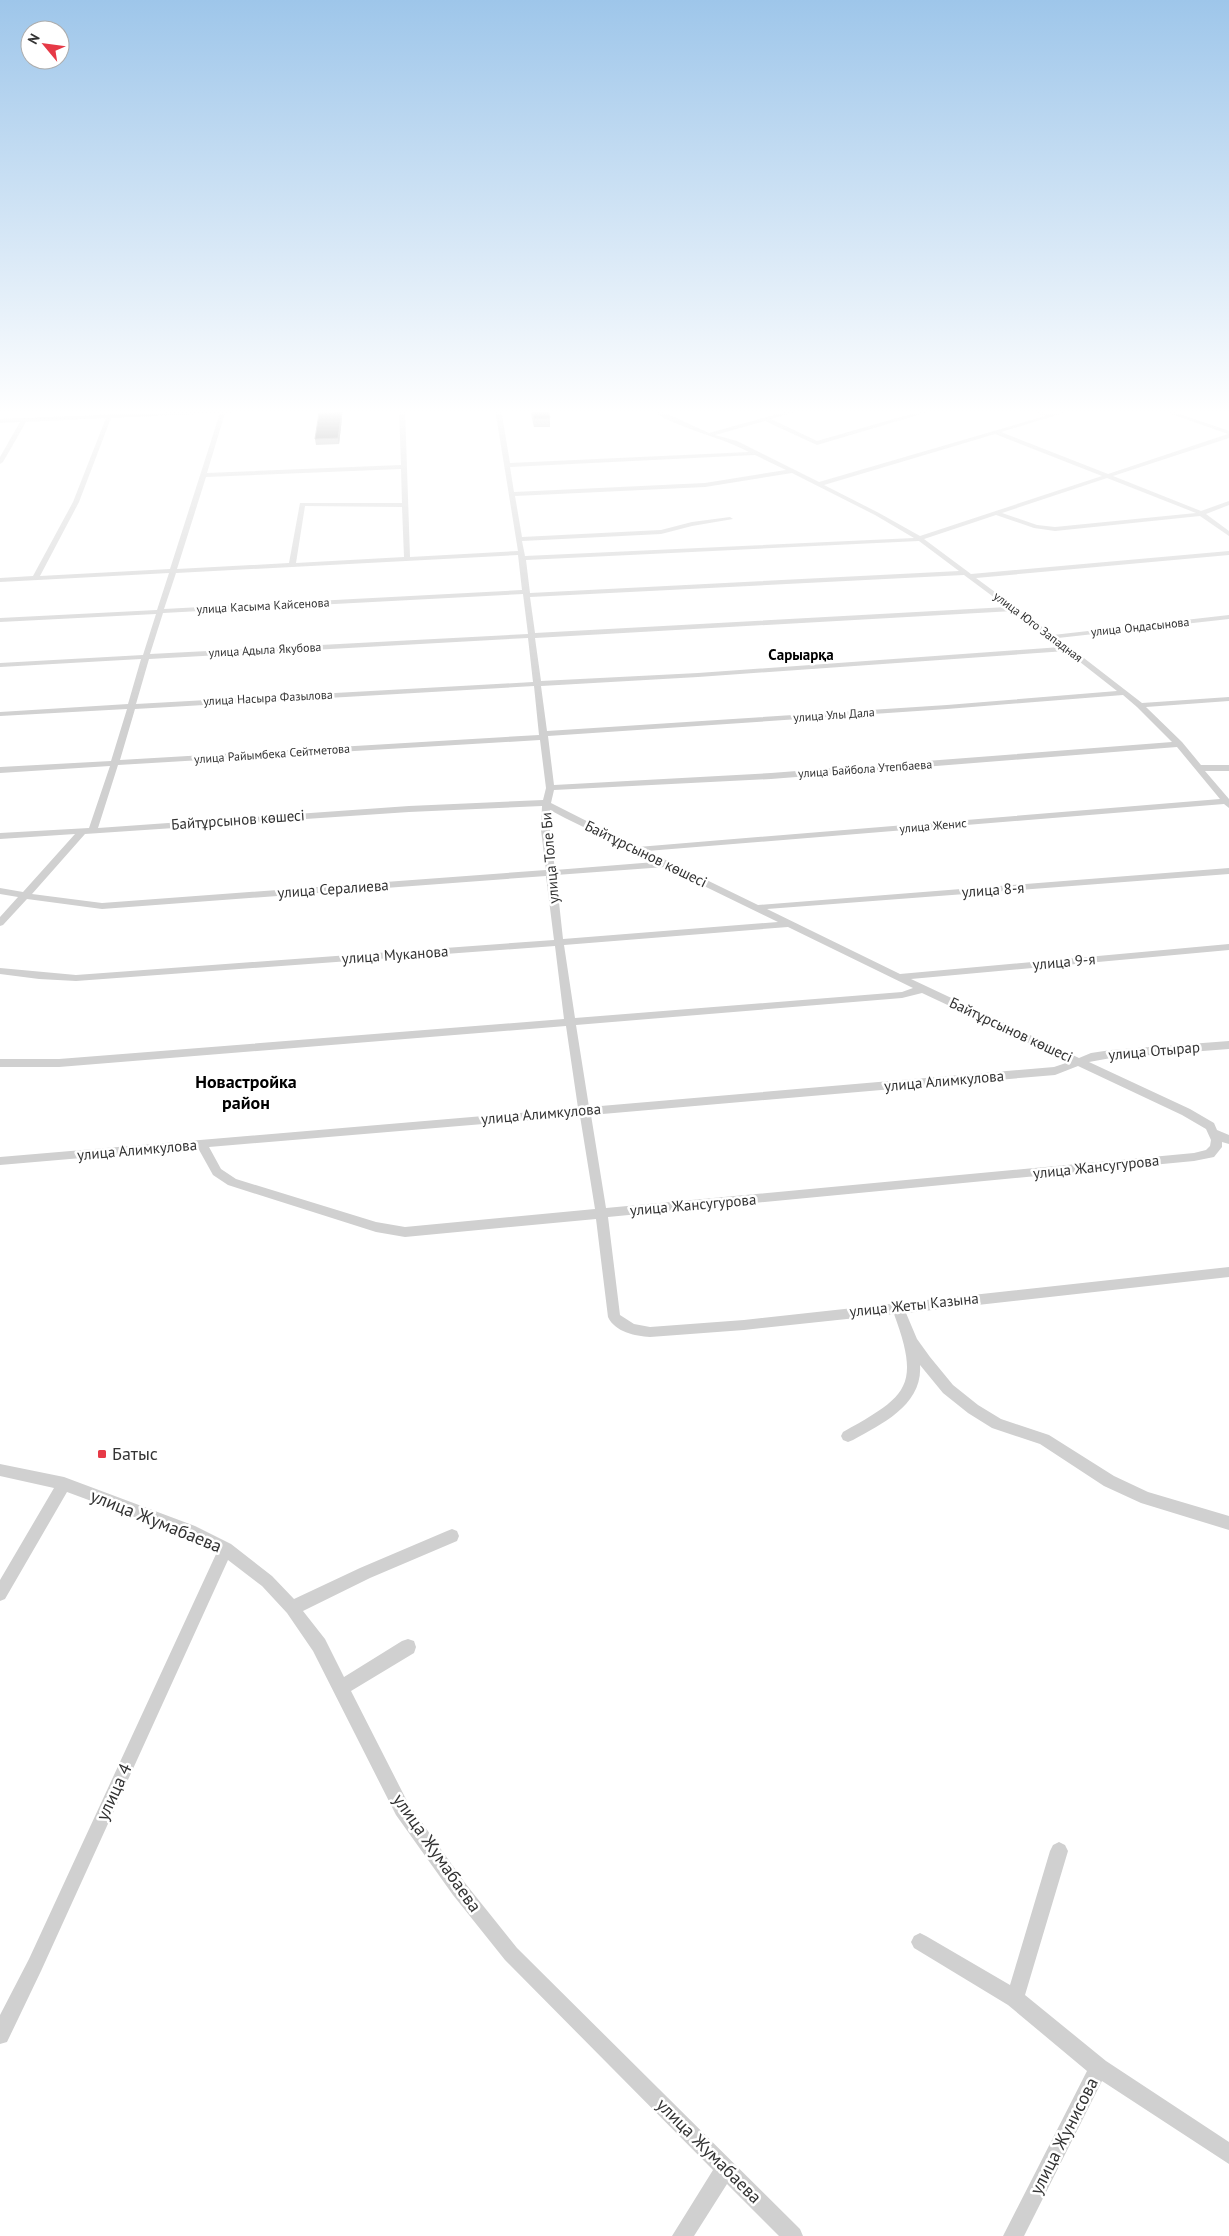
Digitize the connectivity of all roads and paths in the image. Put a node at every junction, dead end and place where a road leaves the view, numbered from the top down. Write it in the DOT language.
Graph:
graph roads {
  1 [pos="70,513"];
  2 [pos="191,513"];
  3 [pos="300,513"];
  4 [pos="406,513"];
  5 [pos="514,513"];
  6 [pos="876,513"];
  7 [pos="994,513"];
  8 [pos="996,513"];
  9 [pos="1201,514"];
  10 [pos="730,519"];
  11 [pos="1229,534"];
  12 [pos="518,539"];
  13 [pos="920,539"];
  14 [pos="1229,553"];
  15 [pos="521,556"];
  16 [pos="407,559"];
  17 [pos="292,565"];
  18 [pos="173,571"];
  19 [pos="969,575"];
  20 [pos="35,578"];
  21 [pos="0,580"];
  22 [pos="526,593"];
  23 [pos="1014,608"];
  24 [pos="162,611"];
  25 [pos="1229,617"];
  26 [pos="0,620"];
  27 [pos="530,635"];
  28 [pos="1051,637"];
  29 [pos="1068,649"];
  30 [pos="146,656"];
  31 [pos="0,665"];
  32 [pos="536,683"];
  33 [pos="1124,693"];
  34 [pos="1229,699"];
  35 [pos="1140,705"];
  36 [pos="132,706"];
  37 [pos="0,714"];
  38 [pos="543,735"];
  39 [pos="1179,744"];
  40 [pos="116,763"];
  41 [pos="1199,768"];
  42 [pos="1229,768"];
  43 [pos="0,770"];
  44 [pos="550,788"];
  45 [pos="545,803"];
  46 [pos="1228,803"];
  47 [pos="92,831"];
  48 [pos="82,832"];
  49 [pos="0,836"];
  50 [pos="639,849"];
  51 [pos="667,864"];
  52 [pos="1229,871"];
  53 [pos="552,874"];
  54 [pos="0,891"];
  55 [pos="25,895"];
  56 [pos="758,907"];
  57 [pos="0,923"];
  58 [pos="791,924"];
  59 [pos="559,943"];
  60 [pos="1229,947"];
  61 [pos="0,971"];
  62 [pos="899,977"];
  63 [pos="923,989"];
  64 [pos="570,1022"];
  65 [pos="1229,1045"];
  66 [pos="1079,1061"];
  67 [pos="0,1064"];
  68 [pos="584,1110"];
  69 [pos="1215,1133"];
  70 [pos="1229,1140"];
  71 [pos="201,1144"];
  72 [pos="0,1161"];
  73 [pos="602,1214"];
  74 [pos="1229,1272"];
  75 [pos="613,1306"];
  76 [pos="898,1307"];
  77 [pos="911,1342"];
  78 [pos="848,1436"];
  79 [pos="0,1470"];
  80 [pos="64,1484"];
  81 [pos="1229,1523"];
  82 [pos="452,1536"];
  83 [pos="226,1549"];
  84 [pos="0,1594"];
  85 [pos="292,1608"];
  86 [pos="408,1647"];
  87 [pos="342,1687"];
  88 [pos="1059,1851"];
  89 [pos="920,1942"];
  90 [pos="1015,1998"];
  91 [pos="0,2035"];
  92 [pos="1099,2068"];
  93 [pos="1229,2154"];
  94 [pos="726,2168"];
  95 [pos="682,2236"];
  96 [pos="793,2236"];
  97 [pos="1013,2236"];
  1 -- 20 [label="street"];
  2 -- 18 [label="street"];
  3 -- 17 [label="street"];
  4 -- 16 [label="street"];
  5 -- 12 [label="street, улица Толе Би"];
  6 -- 13 [label="street, улица Юго Западная"];
  7 -- 13 [label="street"];
  8 -- 9 [label="street"];
  9 -- 11 [label="street"];
  10 -- 12 [label="street"];
  12 -- 15 [label="street, улица Толе Би"];
  13 -- 15 [label="street"];
  13 -- 19 [label="street, улица Юго Западная"];
  14 -- 19 [label="street, улица Касыма Кайсенова"];
  15 -- 16 [label="street"];
  15 -- 22 [label="street, улица Толе Би"];
  16 -- 17 [label="street"];
  17 -- 18 [label="street"];
  18 -- 20 [label="street"];
  18 -- 24 [label="street"];
  19 -- 22 [label="street, улица Касыма Кайсенова"];
  19 -- 23 [label="street, улица Юго Западная"];
  20 -- 21 [label="street"];
  22 -- 24 [label="street, улица Касыма Кайсенова"];
  22 -- 27 [label="street, улица Толе Би"];
  23 -- 27 [label="street, улица Адыла Якубова"];
  23 -- 28 [label="street, улица Юго Западная"];
  24 -- 26 [label="street, улица Касыма Кайсенова"];
  24 -- 30 [label="street"];
  25 -- 28 [label="street, улица Ондасынова"];
  27 -- 30 [label="street, улица Адыла Якубова"];
  27 -- 32 [label="street, улица Толе Би"];
  28 -- 29 [label="street, улица Юго Западная"];
  29 -- 32 [label="street, улица Насыра Фазылова"];
  29 -- 33 [label="street, улица Юго Западная"];
  30 -- 31 [label="street, улица Адыла Якубова"];
  30 -- 36 [label="street"];
  32 -- 36 [label="street, улица Насыра Фазылова"];
  32 -- 38 [label="street, улица Толе Би"];
  33 -- 35 [label="street, улица Юго Западная"];
  33 -- 38 [label="street, улица Улы Дала"];
  34 -- 35 [label="street"];
  35 -- 39 [label="street, улица Юго Западная"];
  36 -- 37 [label="street, улица Насыра Фазылова"];
  36 -- 40 [label="street"];
  38 -- 40 [label="street, улица Райымбека Сейтметова"];
  38 -- 44 [label="street, улица Толе Би"];
  39 -- 41 [label="street, улица Юго Западная"];
  39 -- 44 [label="street, улица Байбола Утепбаева"];
  40 -- 43 [label="street, улица Райымбека Сейтметова"];
  40 -- 47 [label="street"];
  41 -- 42 [label="street"];
  41 -- 46 [label="street, улица Юго Западная"];
  44 -- 45 [label="street, улица Толе Би"];
  45 -- 47 [label="street, Байтұрсынов көшесі"];
  45 -- 50 [label="street, Байтұрсынов көшесі"];
  45 -- 53 [label="street, улица Толе Би"];
  46 -- 50 [label="street, улица Женис"];
  47 -- 48 [label="street, Байтұрсынов көшесі"];
  48 -- 49 [label="street, Байтұрсынов көшесі"];
  48 -- 55 [label="street"];
  50 -- 51 [label="street, Байтұрсынов көшесі"];
  51 -- 53 [label="street, улица Сералиева"];
  51 -- 56 [label="street, Байтұрсынов көшесі"];
  52 -- 56 [label="street, улица 8-я"];
  53 -- 55 [label="street, улица Сералиева"];
  53 -- 59 [label="street, улица Толе Би"];
  54 -- 55 [label="street, улица Сералиева"];
  55 -- 57 [label="street"];
  56 -- 58 [label="street, Байтұрсынов көшесі"];
  58 -- 59 [label="street, улица Муканова"];
  58 -- 62 [label="street, Байтұрсынов көшесі"];
  59 -- 61 [label="street, улица Муканова"];
  59 -- 64 [label="street, улица Толе Би"];
  60 -- 62 [label="street, улица 9-я"];
  62 -- 63 [label="street, Байтұрсынов көшесі"];
  63 -- 64 [label="street"];
  63 -- 66 [label="street, Байтұрсынов көшесі"];
  64 -- 67 [label="street"];
  64 -- 68 [label="street, улица Толе Би"];
  65 -- 66 [label="street, улица Отырар"];
  66 -- 68 [label="street, улица Алимкулова"];
  66 -- 69 [label="street, Байтұрсынов көшесі"];
  68 -- 71 [label="street, улица Алимкулова"];
  68 -- 73 [label="street, улица Толе Би"];
  69 -- 70 [label="street"];
  69 -- 73 [label="street, улица Жансугурова"];
  71 -- 72 [label="street, улица Алимкулова"];
  71 -- 73 [label="street, улица Жансугурова"];
  73 -- 75 [label="street, улица Толе Би"];
  74 -- 76 [label="street, улица Жеты Казына"];
  75 -- 76 [label="street, улица Жеты Казына"];
  76 -- 77 [label="street"];
  77 -- 78 [label="street"];
  77 -- 81 [label="street"];
  79 -- 80 [label="street, улица Жумабаева"];
  80 -- 83 [label="street, улица Жумабаева"];
  80 -- 84 [label="street"];
  82 -- 85 [label="street"];
  83 -- 85 [label="street, улица Жумабаева"];
  83 -- 91 [label="street, улица 4"];
  85 -- 87 [label="street, улица Жумабаева"];
  86 -- 87 [label="street"];
  87 -- 94 [label="street, улица Жумабаева"];
  88 -- 90 [label="street"];
  89 -- 90 [label="street"];
  90 -- 92 [label="street"];
  92 -- 93 [label="street, улица Жунисова"];
  92 -- 97 [label="street, улица Жунисова"];
  94 -- 95 [label="street"];
  94 -- 96 [label="street, улица Жумабаева"];
}
